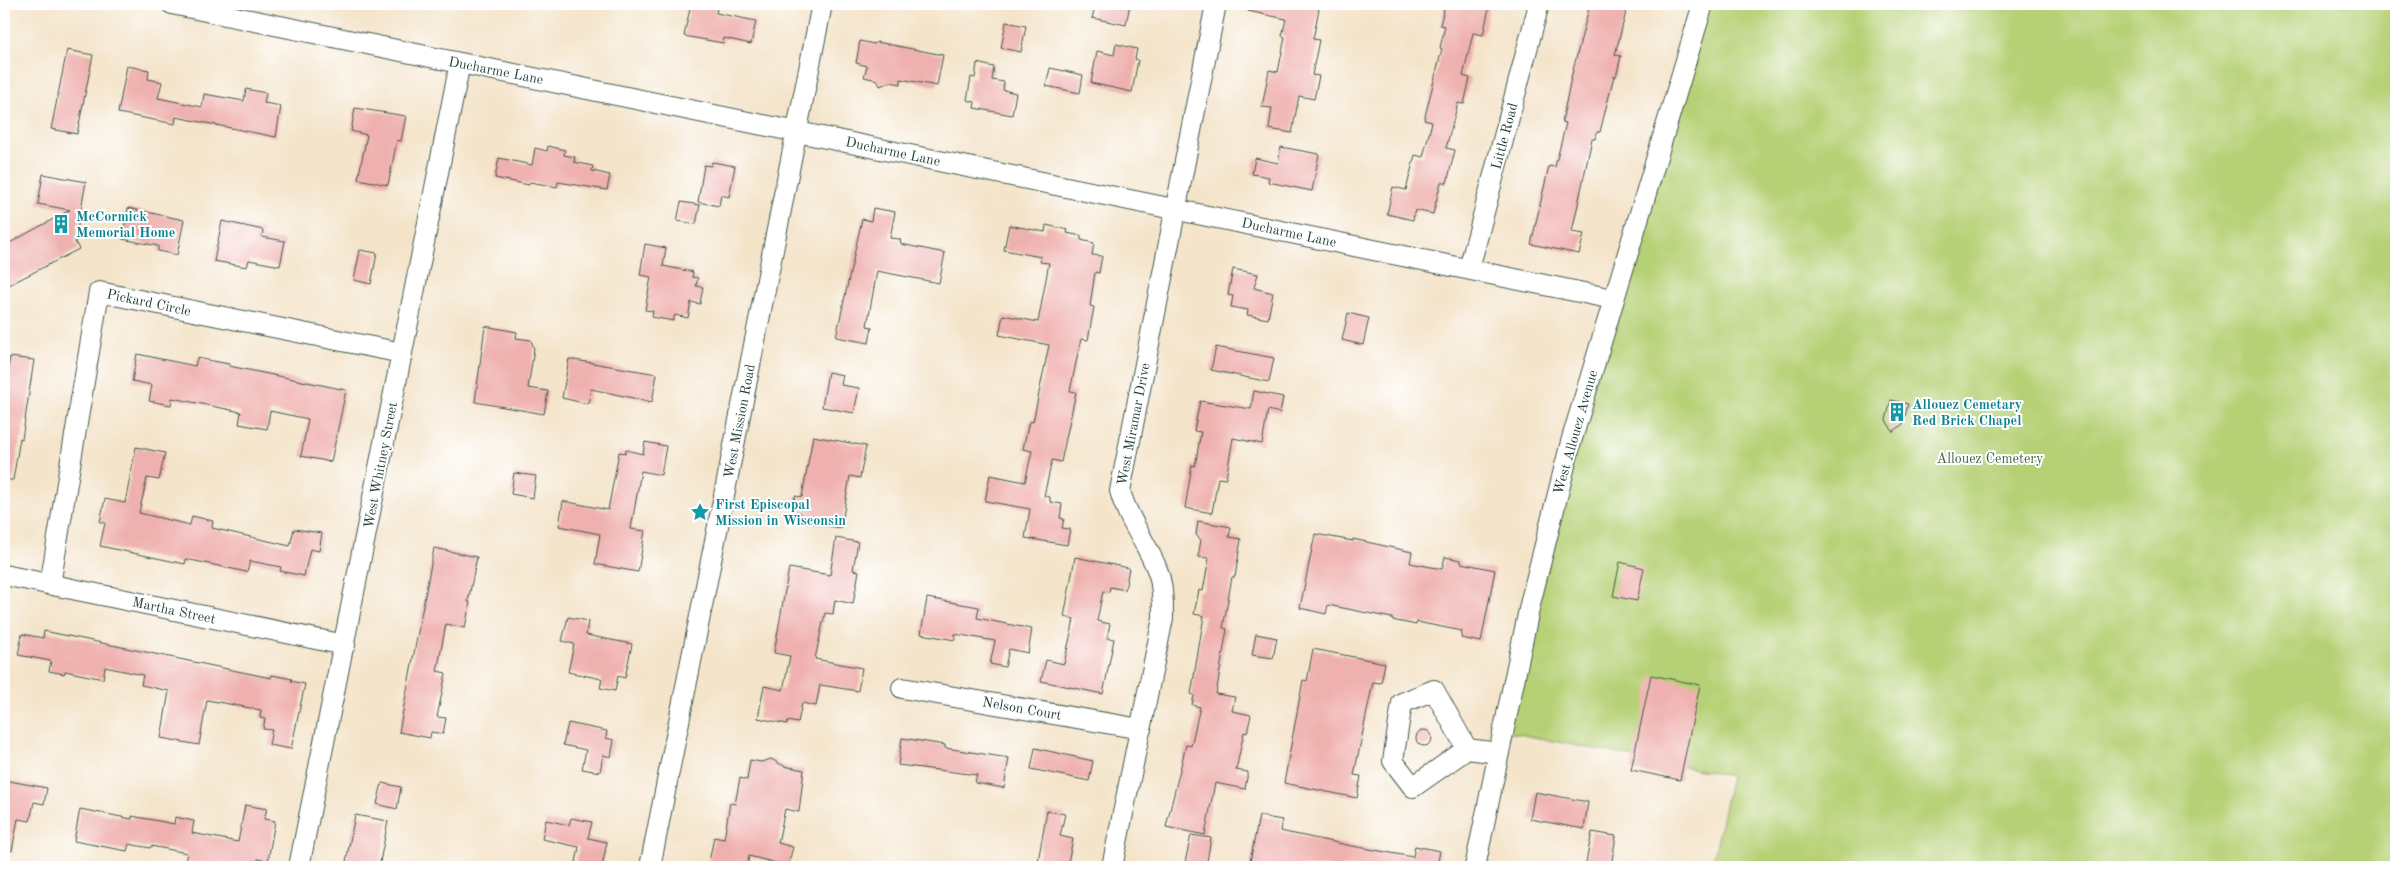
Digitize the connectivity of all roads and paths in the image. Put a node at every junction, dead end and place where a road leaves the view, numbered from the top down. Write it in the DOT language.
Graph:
graph roads {
  1 [pos="172,4"];
  2 [pos="822,4"];
  3 [pos="1216,4"];
  4 [pos="1539,4"];
  5 [pos="1703,4"];
  6 [pos="199,6"];
  7 [pos="460,63"];
  8 [pos="797,131"];
  9 [pos="1175,209"];
  10 [pos="1469,269"];
  11 [pos="1613,299"];
  12 [pos="402,354"];
  13 [pos="4,575"];
  14 [pos="50,585"];
  15 [pos="344,645"];
  16 [pos="902,688"];
  17 [pos="1141,729"];
  18 [pos="1467,749"];
  19 [pos="1499,753"];
  20 [pos="299,867"];
  21 [pos="650,867"];
  22 [pos="1112,867"];
  23 [pos="1475,867"];
  1 -- 6 [label="street, Ducharme Lane"];
  2 -- 8 [label="street, West Mission Road"];
  3 -- 9 [label="street, West Miramar Drive"];
  4 -- 10 [label="street, Little Road"];
  5 -- 11 [label="street, West Allouez Avenue"];
  6 -- 7 [label="street, Ducharme Lane"];
  7 -- 8 [label="street, Ducharme Lane"];
  7 -- 12 [label="street, West Whitney Street"];
  8 -- 9 [label="street, Ducharme Lane"];
  8 -- 21 [label="street, West Mission Road"];
  9 -- 10 [label="street, Ducharme Lane"];
  9 -- 17 [label="street, West Miramar Drive"];
  10 -- 11 [label="street, Ducharme Lane"];
  11 -- 19 [label="street, West Allouez Avenue"];
  12 -- 14 [label="street, Pickard Circle"];
  12 -- 15 [label="street, West Whitney Street"];
  13 -- 14 [label="street, Martha Street"];
  14 -- 15 [label="street, Martha Street"];
  15 -- 20 [label="street, West Whitney Street"];
  16 -- 17 [label="street, Nelson Court"];
  17 -- 22 [label="street, West Miramar Drive"];
  18 -- 18 [label="street"];
  18 -- 19 [label="street"];
  19 -- 23 [label="street, West Allouez Avenue"];
}
